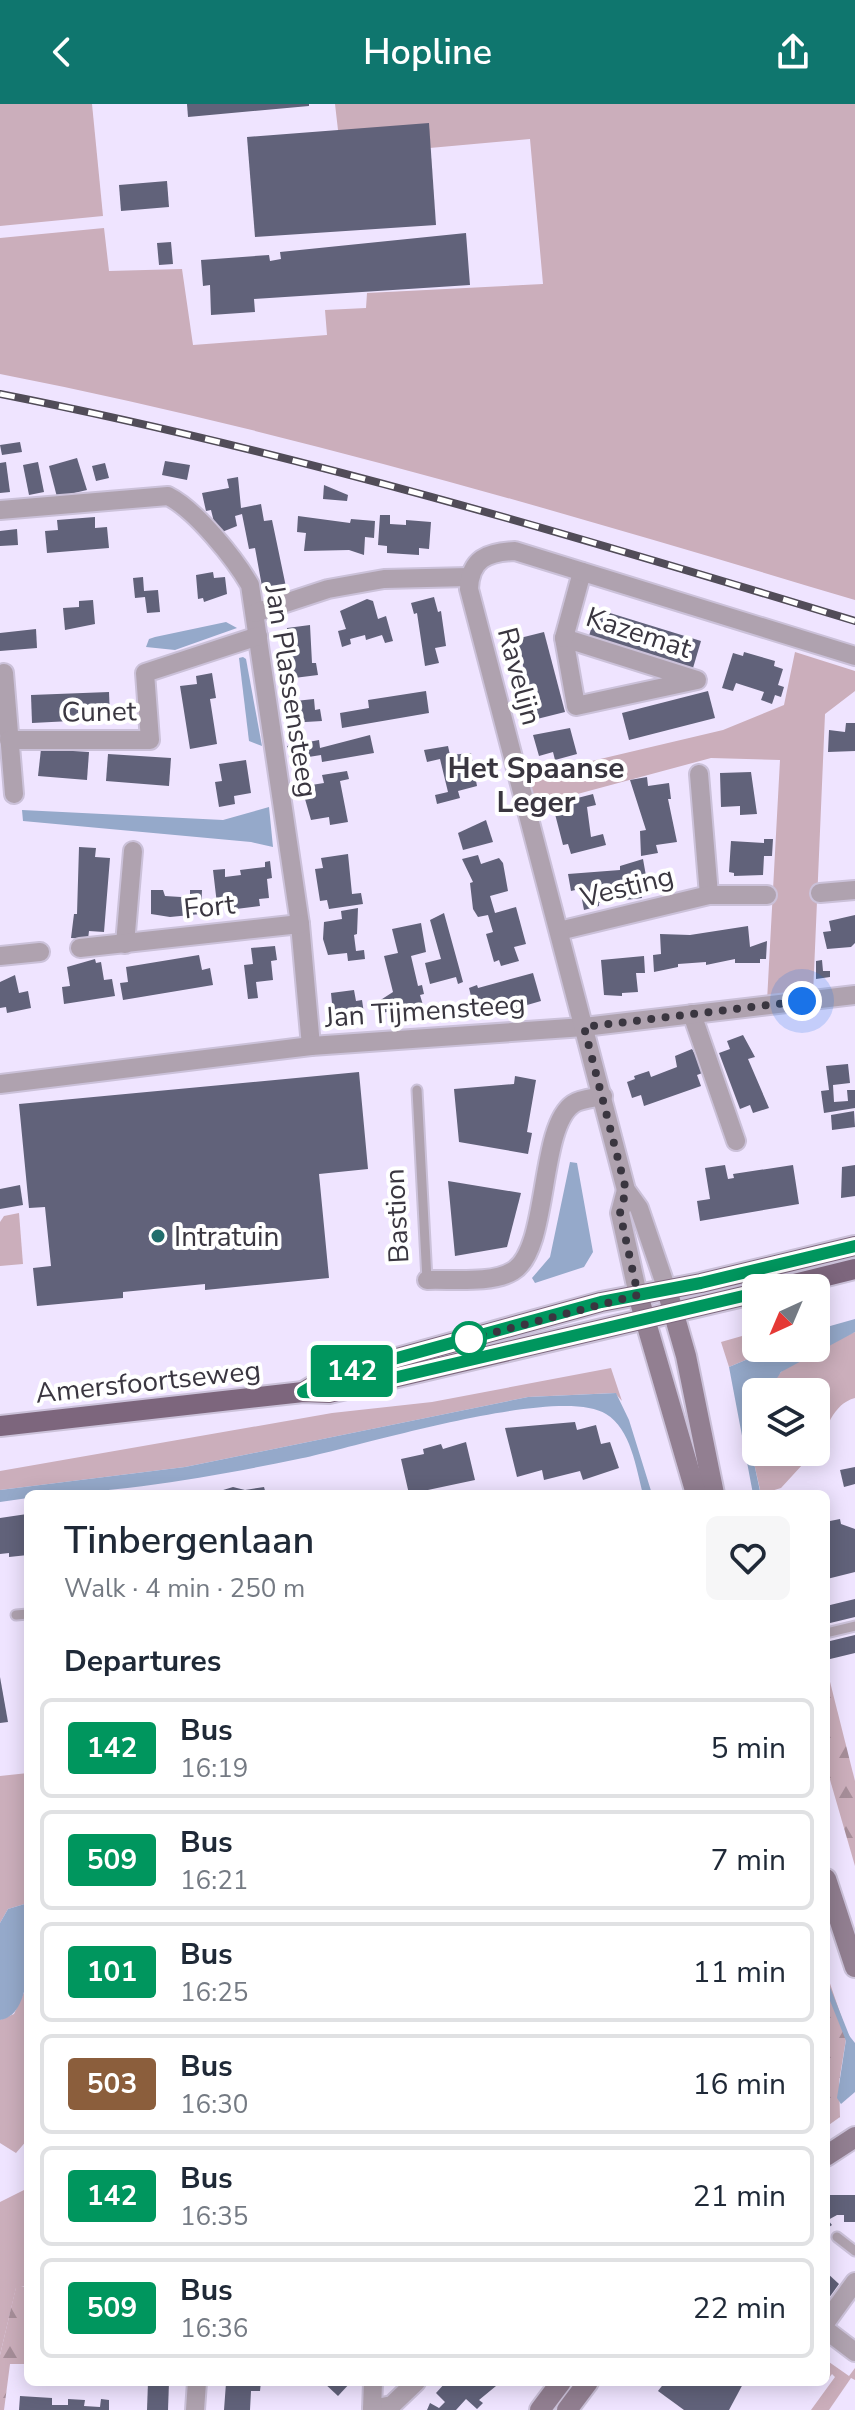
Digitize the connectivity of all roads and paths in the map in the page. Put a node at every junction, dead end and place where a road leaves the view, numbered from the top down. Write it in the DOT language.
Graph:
graph roads {
  1 [pos="0,510"];
  2 [pos="582,572"];
  3 [pos="469,577"];
  4 [pos="255,613"];
  5 [pos="258,636"];
  6 [pos="564,638"];
  7 [pos="855,656"];
  8 [pos="4,673"];
  9 [pos="9,740"];
  10 [pos="699,774"];
  11 [pos="14,794"];
  12 [pos="133,851"];
  13 [pos="855,890"];
  14 [pos="820,893"];
  15 [pos="709,895"];
  16 [pos="767,895"];
  17 [pos="300,924"];
  18 [pos="559,931"];
  19 [pos="125,944"];
  20 [pos="80,948"];
  21 [pos="40,952"];
  22 [pos="0,956"];
  23 [pos="855,995"];
  24 [pos="692,1014"];
  25 [pos="584,1027"];
  26 [pos="311,1046"];
  27 [pos="0,1084"];
  28 [pos="417,1090"];
  29 [pos="603,1096"];
  30 [pos="736,1141"];
  31 [pos="626,1190"];
  32 [pos="855,1246"];
  33 [pos="855,1269"];
  34 [pos="830,1275"];
  35 [pos="427,1280"];
  36 [pos="667,1290"];
  37 [pos="638,1295"];
  38 [pos="742,1296"];
  39 [pos="674,1313"];
  40 [pos="647,1321"];
  41 [pos="303,1392"];
  42 [pos="0,1426"];
  43 [pos="695,1490"];
  44 [pos="713,1490"];
  45 [pos="24,1614"];
  46 [pos="16,1615"];
  47 [pos="855,1626"];
  48 [pos="830,1632"];
  49 [pos="830,1891"];
  50 [pos="855,1967"];
  51 [pos="855,2137"];
  52 [pos="830,2153"];
  53 [pos="837,2237"];
  54 [pos="855,2251"];
  55 [pos="855,2282"];
  56 [pos="830,2316"];
  57 [pos="830,2333"];
  58 [pos="855,2352"];
  59 [pos="197,2386"];
  60 [pos="373,2386"];
  61 [pos="412,2386"];
  62 [pos="558,2386"];
  63 [pos="585,2386"];
  64 [pos="195,2410"];
  65 [pos="372,2410"];
  66 [pos="540,2410"];
  67 [pos="567,2410"];
  1 -- 4 [label="street, Jan Plassensteeg"];
  2 -- 3 [label="street"];
  2 -- 6 [label="street, Kazemat"];
  2 -- 7 [label="street"];
  3 -- 4 [label="street"];
  3 -- 18 [label="street, Ravelijn"];
  4 -- 5 [label="street, Jan Plassensteeg"];
  5 -- 9 [label="street, Cunet"];
  5 -- 17 [label="street, Jan Plassensteeg"];
  6 -- 6 [label="street, Kazemat"];
  8 -- 9 [label="street"];
  9 -- 11 [label="street"];
  10 -- 15 [label="street, Vesting"];
  12 -- 19 [label="street"];
  13 -- 14 [label="street"];
  15 -- 16 [label="street, Vesting"];
  15 -- 18 [label="street, Vesting"];
  17 -- 19 [label="street, Fort"];
  17 -- 26 [label="street, Jan Plassensteeg"];
  18 -- 25 [label="street, Ravelijn"];
  19 -- 20 [label="street, Fort"];
  21 -- 22 [label="street"];
  23 -- 24 [label="street, Jan Tijmensteeg"];
  24 -- 25 [label="street, Jan Tijmensteeg"];
  24 -- 30 [label="street"];
  25 -- 26 [label="street, Jan Tijmensteeg"];
  25 -- 29 [label="street, Ravelijn"];
  26 -- 27 [label="street, Jan Tijmensteeg"];
  28 -- 35 [label="lane, Bastion"];
  29 -- 31 [label="street, Ravelijn"];
  29 -- 35 [label="street, Bastion"];
  31 -- 36 [label="street, Ravelijn"];
  31 -- 37 [label="street, Ravelijn"];
  32 -- 36 [label="main road, Amersfoortseweg"];
  33 -- 34 [label="main road"];
  36 -- 37 [label="main road, Amersfoortseweg"];
  36 -- 39 [label="street"];
  37 -- 40 [label="street"];
  37 -- 41 [label="main road, Amersfoortseweg"];
  38 -- 39 [label="main road, Amersfoortseweg"];
  39 -- 40 [label="main road, Amersfoortseweg"];
  39 -- 44 [label="street"];
  40 -- 41 [label="main road, Amersfoortseweg"];
  40 -- 43 [label="street"];
  41 -- 42 [label="main road, Amersfoortseweg"];
  45 -- 46 [label="lane"];
  47 -- 48 [label="lane"];
  49 -- 50 [label="street"];
  51 -- 52 [label="street"];
  53 -- 54 [label="lane"];
  55 -- 56 [label="street"];
  57 -- 58 [label="street"];
  59 -- 64 [label="street"];
  60 -- 65 [label="street"];
  61 -- 65 [label="street"];
  62 -- 66 [label="street"];
  63 -- 67 [label="street"];
}
